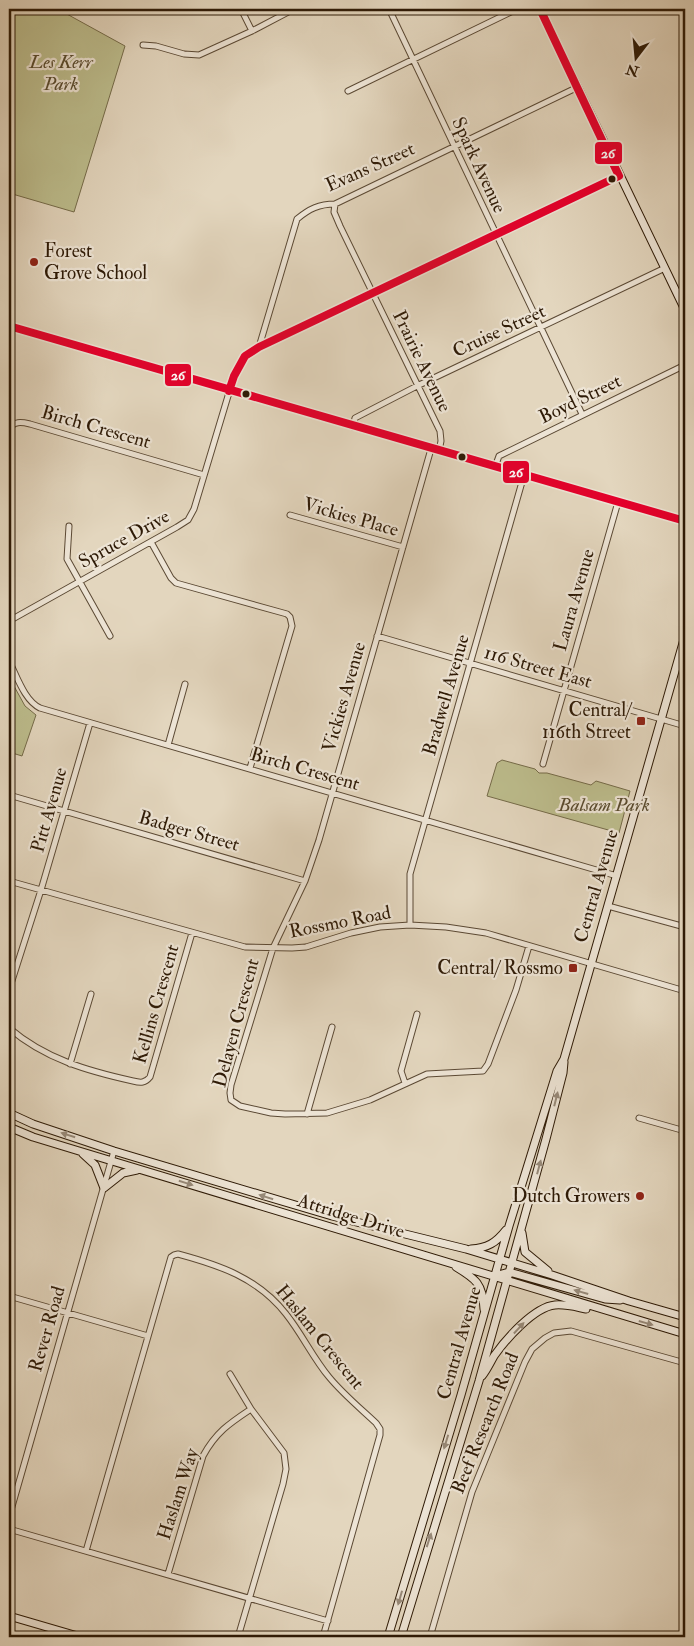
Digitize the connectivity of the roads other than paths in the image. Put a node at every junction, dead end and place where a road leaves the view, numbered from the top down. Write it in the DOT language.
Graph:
graph roads {
  1 [pos="173,9"];
  2 [pos="177,9"];
  3 [pos="241,9"];
  4 [pos="294,9"];
  5 [pos="389,9"];
  6 [pos="517,9"];
  7 [pos="540,9"];
  8 [pos="283,11"];
  9 [pos="252,31"];
  10 [pos="142,45"];
  11 [pos="413,59"];
  12 [pos="578,87"];
  13 [pos="348,92"];
  14 [pos="454,146"];
  15 [pos="619,176"];
  16 [pos="335,204"];
  17 [pos="496,235"];
  18 [pos="665,268"];
  19 [pos="373,294"];
  20 [pos="685,310"];
  21 [pos="9,326"];
  22 [pos="542,328"];
  23 [pos="259,347"];
  24 [pos="685,365"];
  25 [pos="417,386"];
  26 [pos="229,391"];
  27 [pos="582,414"];
  28 [pos="353,426"];
  29 [pos="9,429"];
  30 [pos="435,450"];
  31 [pos="495,467"];
  32 [pos="204,475"];
  33 [pos="524,475"];
  34 [pos="618,502"];
  35 [pos="290,515"];
  36 [pos="685,521"];
  37 [pos="69,526"];
  38 [pos="151,542"];
  39 [pos="403,547"];
  40 [pos="80,581"];
  41 [pos="9,621"];
  42 [pos="110,636"];
  43 [pos="377,636"];
  44 [pos="685,636"];
  45 [pos="9,661"];
  46 [pos="471,663"];
  47 [pos="185,684"];
  48 [pos="564,690"];
  49 [pos="661,719"];
  50 [pos="90,723"];
  51 [pos="685,726"];
  52 [pos="168,745"];
  53 [pos="543,764"];
  54 [pos="250,768"];
  55 [pos="333,792"];
  56 [pos="9,795"];
  57 [pos="64,810"];
  58 [pos="426,820"];
  59 [pos="617,876"];
  60 [pos="9,881"];
  61 [pos="305,881"];
  62 [pos="41,890"];
  63 [pos="608,906"];
  64 [pos="410,925"];
  65 [pos="685,927"];
  66 [pos="192,933"];
  67 [pos="529,946"];
  68 [pos="273,948"];
  69 [pos="591,964"];
  70 [pos="9,990"];
  71 [pos="685,991"];
  72 [pos="91,994"];
  73 [pos="417,1014"];
  74 [pos="332,1027"];
  75 [pos="9,1028"];
  76 [pos="564,1059"];
  77 [pos="70,1064"];
  78 [pos="405,1083"];
  79 [pos="9,1113"];
  80 [pos="307,1114"];
  81 [pos="639,1118"];
  82 [pos="9,1127"];
  83 [pos="685,1132"];
  84 [pos="79,1151"];
  85 [pos="114,1151"];
  86 [pos="111,1160"];
  87 [pos="139,1169"];
  88 [pos="104,1188"];
  89 [pos="509,1226"];
  90 [pos="521,1230"];
  91 [pos="466,1249"];
  92 [pos="500,1260"];
  93 [pos="446,1261"];
  94 [pos="512,1263"];
  95 [pos="509,1272"];
  96 [pos="552,1275"];
  97 [pos="495,1276"];
  98 [pos="507,1280"];
  99 [pos="9,1296"];
  100 [pos="629,1301"];
  101 [pos="67,1312"];
  102 [pos="607,1312"];
  103 [pos="484,1314"];
  104 [pos="685,1317"];
  105 [pos="685,1334"];
  106 [pos="148,1336"];
  107 [pos="685,1363"];
  108 [pos="230,1374"];
  109 [pos="479,1381"];
  110 [pos="251,1409"];
  111 [pos="9,1517"];
  112 [pos="9,1529"];
  113 [pos="86,1552"];
  114 [pos="168,1574"];
  115 [pos="249,1599"];
  116 [pos="9,1616"];
  117 [pos="328,1621"];
  118 [pos="81,1637"];
  119 [pos="238,1637"];
  120 [pos="324,1637"];
  121 [pos="388,1637"];
  122 [pos="401,1637"];
  123 [pos="430,1637"];
  1 -- 2 [label="street"];
  3 -- 9 [label="street"];
  4 -- 8 [label="street"];
  5 -- 11 [label="street, Spark Avenue"];
  6 -- 11 [label="street"];
  7 -- 12 [label="main road"];
  8 -- 9 [label="street"];
  9 -- 10 [label="street"];
  11 -- 13 [label="street"];
  11 -- 14 [label="street, Spark Avenue"];
  12 -- 14 [label="street, Evans Street"];
  12 -- 15 [label="main road"];
  14 -- 16 [label="street, Evans Street"];
  14 -- 17 [label="street, Spark Avenue"];
  15 -- 17 [label="street"];
  15 -- 18 [label="main road"];
  16 -- 19 [label="street, Prairie Avenue"];
  16 -- 23 [label="street, Evans Street"];
  17 -- 19 [label="street"];
  17 -- 22 [label="street, Spark Avenue"];
  18 -- 20 [label="main road"];
  18 -- 22 [label="street, Cruise Street"];
  19 -- 23 [label="street"];
  19 -- 25 [label="street, Prairie Avenue"];
  21 -- 26 [label="main road"];
  22 -- 25 [label="street, Cruise Street"];
  22 -- 27 [label="street, Spark Avenue"];
  23 -- 26 [label="street, Spruce Drive"];
  24 -- 27 [label="street, Boyd Street"];
  25 -- 28 [label="street, Cruise Street"];
  25 -- 30 [label="street, Prairie Avenue"];
  26 -- 28 [label="main road"];
  26 -- 32 [label="street, Spruce Drive"];
  27 -- 31 [label="street, Boyd Street"];
  28 -- 30 [label="main road"];
  29 -- 32 [label="street, Birch Crescent"];
  30 -- 31 [label="main road"];
  30 -- 39 [label="street, Vickies Avenue"];
  31 -- 33 [label="main road"];
  32 -- 38 [label="street, Spruce Drive"];
  33 -- 34 [label="main road"];
  33 -- 46 [label="street, Bradwell Avenue"];
  34 -- 36 [label="main road"];
  34 -- 48 [label="street, Laura Avenue"];
  35 -- 39 [label="street, Vickies Place"];
  37 -- 40 [label="street"];
  38 -- 40 [label="street, Spruce Drive"];
  38 -- 54 [label="street"];
  39 -- 43 [label="street, Vickies Avenue"];
  40 -- 41 [label="street, Spruce Drive"];
  40 -- 42 [label="street"];
  43 -- 46 [label="street, 116 Street East"];
  43 -- 55 [label="street, Vickies Avenue"];
  44 -- 49 [label="main road, Central Avenue"];
  45 -- 50 [label="street, Birch Crescent"];
  46 -- 48 [label="street, 116 Street East"];
  46 -- 58 [label="street, Bradwell Avenue"];
  47 -- 52 [label="street"];
  48 -- 49 [label="street, 116 Street East"];
  48 -- 53 [label="street, Laura Avenue"];
  49 -- 51 [label="street, 116 Street East"];
  49 -- 59 [label="main road, Central Avenue"];
  50 -- 52 [label="street, Birch Crescent"];
  50 -- 57 [label="street, Pitt Avenue"];
  52 -- 54 [label="street, Birch Crescent"];
  54 -- 55 [label="street, Birch Crescent"];
  55 -- 58 [label="street, Birch Crescent"];
  55 -- 61 [label="street, Vickies Avenue"];
  56 -- 57 [label="street, Badger Street"];
  57 -- 61 [label="street, Badger Street"];
  57 -- 62 [label="street, Pitt Avenue"];
  58 -- 59 [label="street, Birch Crescent"];
  58 -- 64 [label="street, Bradwell Avenue"];
  59 -- 63 [label="main road, Central Avenue"];
  60 -- 62 [label="street, Rossmo Road"];
  61 -- 68 [label="street, Vickies Avenue"];
  62 -- 66 [label="street, Rossmo Road"];
  62 -- 70 [label="street, Pitt Avenue"];
  63 -- 65 [label="street"];
  63 -- 69 [label="main road, Central Avenue"];
  64 -- 67 [label="street, Rossmo Road"];
  64 -- 68 [label="street, Rossmo Road"];
  66 -- 68 [label="street, Rossmo Road"];
  66 -- 77 [label="street, Kellins Crescent"];
  67 -- 69 [label="street, Rossmo Road"];
  67 -- 78 [label="street, Delayen Crescent"];
  68 -- 80 [label="street, Delayen Crescent"];
  69 -- 71 [label="street, Rossmo Road"];
  69 -- 76 [label="main road, Central Avenue"];
  72 -- 77 [label="street"];
  73 -- 78 [label="street"];
  74 -- 80 [label="street"];
  75 -- 77 [label="street, Kellins Crescent"];
  76 -- 89 [label="main road, Central Avenue"];
  90 -- 76 [label="main road, Central Avenue, one-way"];
  78 -- 80 [label="street, Delayen Crescent"];
  85 -- 79 [label="main road, Attridge Drive, one-way"];
  81 -- 83 [label="street"];
  82 -- 84 [label="main road, Attridge Drive"];
  84 -- 86 [label="main road, Attridge Drive"];
  84 -- 88 [label="main road"];
  85 -- 86 [label="street, Rever Road"];
  91 -- 85 [label="main road, Attridge Drive, one-way"];
  86 -- 87 [label="main road, Attridge Drive"];
  86 -- 88 [label="street, Rever Road"];
  87 -- 88 [label="main road"];
  87 -- 93 [label="main road, Attridge Drive, one-way"];
  88 -- 101 [label="street, Rever Road"];
  89 -- 91 [label="main road"];
  89 -- 92 [label="main road, Central Avenue"];
  90 -- 94 [label="main road, Central Avenue"];
  90 -- 96 [label="main road"];
  91 -- 92 [label="main road, Attridge Drive"];
  92 -- 94 [label="main road, Attridge Drive"];
  92 -- 97 [label="main road, Central Avenue"];
  93 -- 97 [label="main road, Attridge Drive"];
  93 -- 103 [label="main road"];
  94 -- 95 [label="main road, Central Avenue"];
  94 -- 96 [label="main road, Attridge Drive"];
  95 -- 97 [label="main road"];
  95 -- 98 [label="main road, Central Avenue"];
  100 -- 95 [label="main road, one-way"];
  96 -- 100 [label="main road, Attridge Drive"];
  97 -- 98 [label="main road, Attridge Drive"];
  97 -- 103 [label="main road, Central Avenue"];
  98 -- 102 [label="main road, Attridge Drive"];
  98 -- 109 [label="main road, Central Avenue"];
  99 -- 101 [label="street"];
  100 -- 104 [label="main road, Attridge Drive"];
  101 -- 106 [label="street"];
  101 -- 111 [label="street, Rever Road"];
  102 -- 105 [label="main road, Attridge Drive, one-way"];
  109 -- 102 [label="main road, one-way"];
  103 -- 121 [label="main road, Central Avenue, one-way"];
  106 -- 113 [label="street, Haslam Crescent"];
  106 -- 117 [label="street, Haslam Crescent"];
  107 -- 123 [label="street, Beef Research Road"];
  108 -- 110 [label="street"];
  122 -- 109 [label="main road, Central Avenue, one-way"];
  110 -- 114 [label="street, Haslam Way"];
  110 -- 115 [label="street"];
  112 -- 113 [label="street"];
  113 -- 114 [label="street"];
  114 -- 115 [label="street"];
  115 -- 117 [label="street"];
  115 -- 119 [label="street"];
  116 -- 118 [label="main road"];
  117 -- 120 [label="street"];
}
